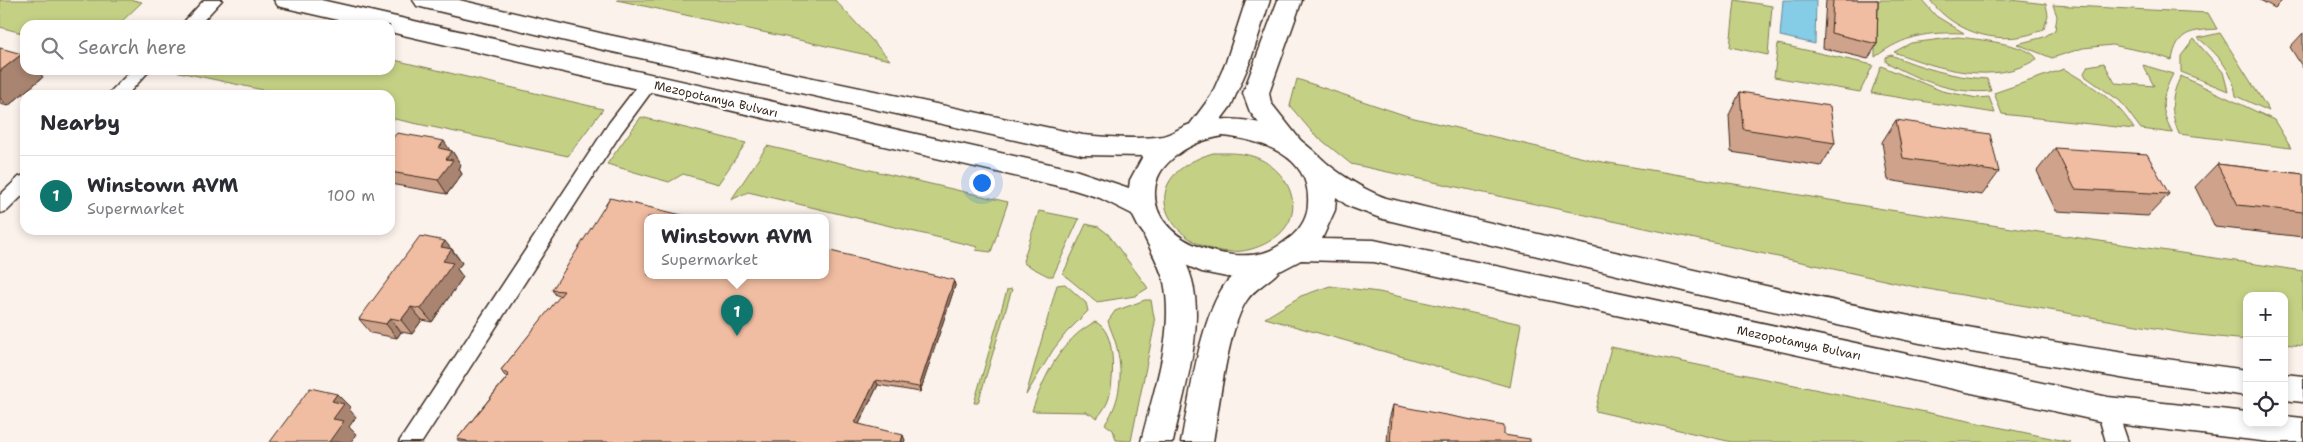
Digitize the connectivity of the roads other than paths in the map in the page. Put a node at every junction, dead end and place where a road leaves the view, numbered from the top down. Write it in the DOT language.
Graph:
graph roads {
  1 [pos="214,0"];
  2 [pos="286,0"];
  3 [pos="425,0"];
  4 [pos="1258,0"];
  5 [pos="1290,0"];
  6 [pos="194,20"];
  7 [pos="372,20"];
  8 [pos="395,25"];
  9 [pos="137,75"];
  10 [pos="648,84"];
  11 [pos="121,90"];
  12 [pos="1198,131"];
  13 [pos="1170,145"];
  14 [pos="1302,155"];
  15 [pos="20,187"];
  16 [pos="0,206"];
  17 [pos="1143,207"];
  18 [pos="1158,236"];
  19 [pos="1296,249"];
  20 [pos="1271,262"];
  21 [pos="2243,382"];
  22 [pos="2288,387"];
  23 [pos="2303,389"];
  24 [pos="2108,410"];
  25 [pos="2303,432"];
  26 [pos="410,442"];
  27 [pos="1157,442"];
  28 [pos="1198,442"];
  29 [pos="2117,442"];
  1 -- 6 [label="street"];
  2 -- 7 [label="main road, Mezopotamya Bulvarı"];
  3 -- 13 [label="main road"];
  4 -- 12 [label="main road"];
  5 -- 14 [label="main road"];
  8 -- 10 [label="main road, Mezopotamya Bulvarı"];
  9 -- 11 [label="street"];
  10 -- 17 [label="main road, Mezopotamya Bulvarı"];
  10 -- 26 [label="street"];
  12 -- 13 [label="main road"];
  12 -- 14 [label="main road"];
  13 -- 17 [label="main road"];
  14 -- 19 [label="main road"];
  14 -- 21 [label="main road"];
  15 -- 16 [label="street"];
  17 -- 18 [label="main road"];
  18 -- 20 [label="main road"];
  18 -- 27 [label="main road"];
  19 -- 20 [label="main road"];
  19 -- 24 [label="main road, Mezopotamya Bulvarı"];
  20 -- 28 [label="main road"];
  22 -- 23 [label="main road"];
  24 -- 25 [label="main road, Mezopotamya Bulvarı"];
  24 -- 29 [label="street"];
}
